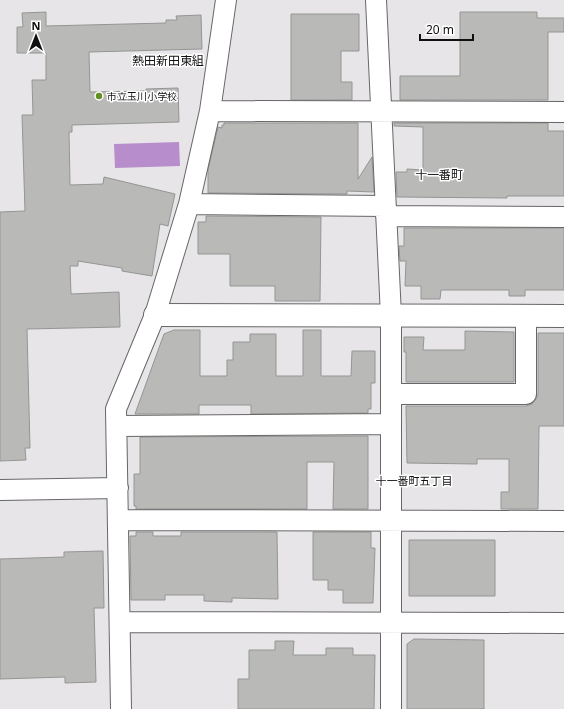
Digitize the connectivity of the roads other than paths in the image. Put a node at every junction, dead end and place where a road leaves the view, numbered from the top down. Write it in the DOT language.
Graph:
graph roads {
  1 [pos="226,0"];
  2 [pos="376,0"];
  3 [pos="210,111"];
  4 [pos="381,112"];
  5 [pos="564,112"];
  6 [pos="189,204"];
  7 [pos="386,211"];
  8 [pos="564,217"];
  9 [pos="155,315"];
  10 [pos="391,316"];
  11 [pos="526,316"];
  12 [pos="564,316"];
  13 [pos="391,394"];
  14 [pos="391,424"];
  15 [pos="117,426"];
  16 [pos="118,488"];
  17 [pos="0,490"];
  18 [pos="118,520"];
  19 [pos="391,520"];
  20 [pos="564,521"];
  21 [pos="120,622"];
  22 [pos="391,623"];
  23 [pos="564,623"];
  24 [pos="121,709"];
  25 [pos="391,709"];
  1 -- 3 [label="street"];
  2 -- 4 [label="street"];
  3 -- 4 [label="street"];
  3 -- 6 [label="street"];
  4 -- 5 [label="street"];
  4 -- 7 [label="street"];
  6 -- 7 [label="street"];
  6 -- 9 [label="street"];
  7 -- 8 [label="street"];
  7 -- 10 [label="street"];
  9 -- 10 [label="street"];
  9 -- 15 [label="street"];
  10 -- 11 [label="street"];
  10 -- 13 [label="street"];
  11 -- 12 [label="street"];
  11 -- 13 [label="street"];
  13 -- 14 [label="street"];
  14 -- 15 [label="street"];
  14 -- 19 [label="street"];
  15 -- 16 [label="street"];
  16 -- 17 [label="street"];
  16 -- 18 [label="street"];
  18 -- 19 [label="street"];
  18 -- 21 [label="street"];
  19 -- 20 [label="street"];
  19 -- 22 [label="street"];
  21 -- 22 [label="street"];
  21 -- 24 [label="street"];
  22 -- 23 [label="street"];
  22 -- 25 [label="street"];
}
